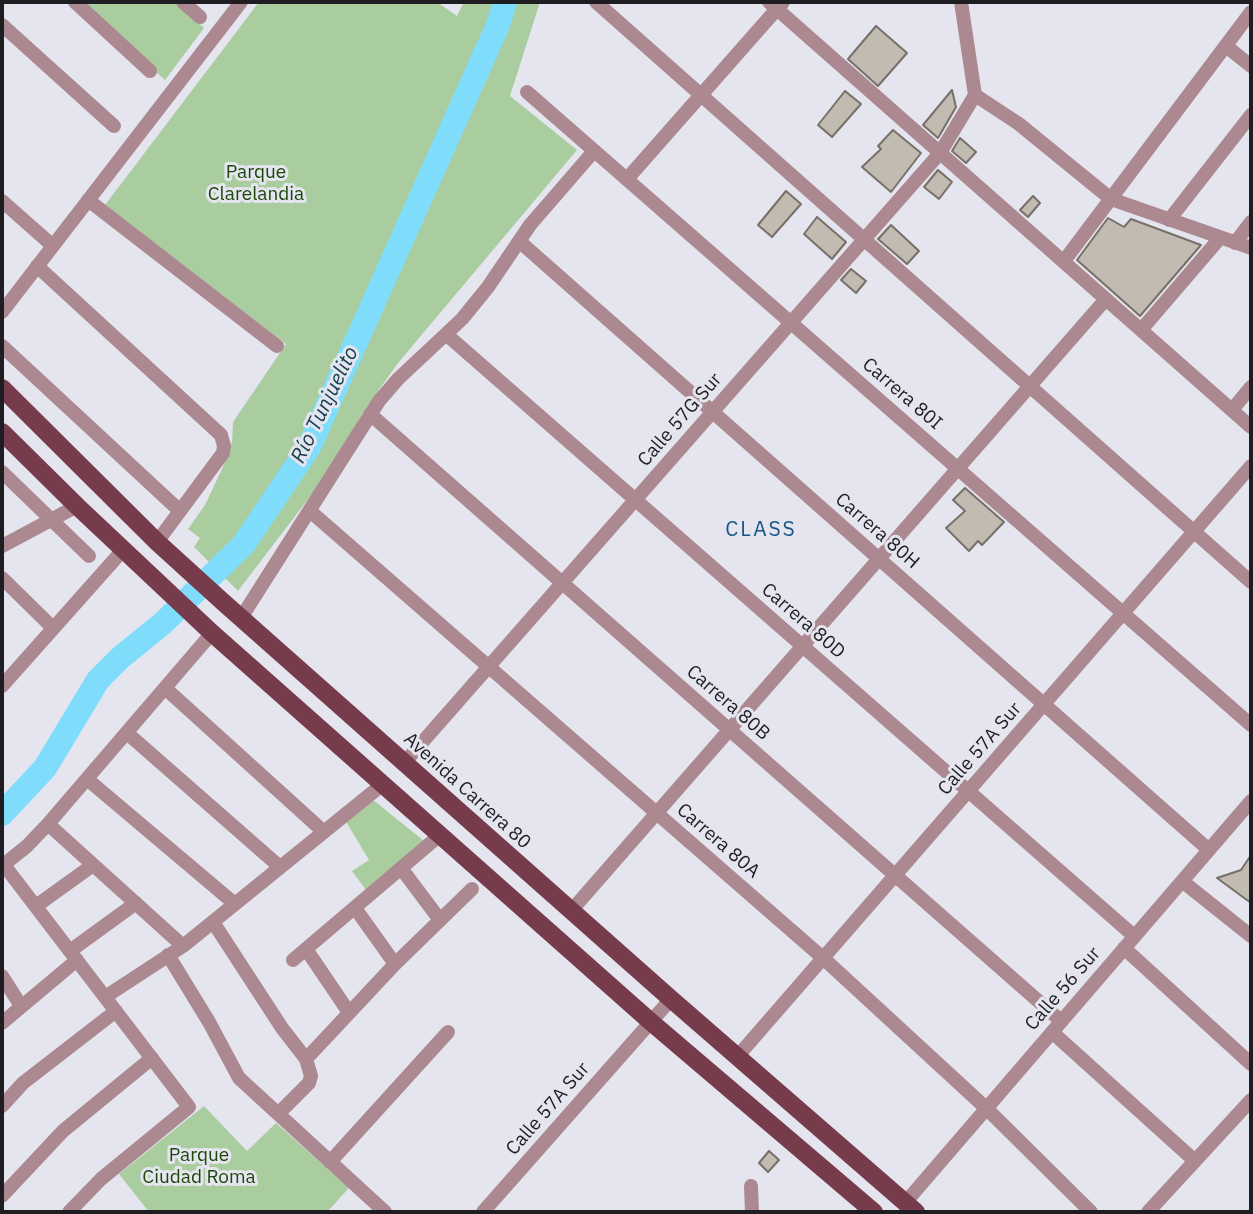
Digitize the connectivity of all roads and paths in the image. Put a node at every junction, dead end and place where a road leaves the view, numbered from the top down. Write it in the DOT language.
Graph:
graph roads {
  1 [pos="75,2"];
  2 [pos="183,2"];
  3 [pos="241,2"];
  4 [pos="596,2"];
  5 [pos="961,2"];
  6 [pos="777,4"];
  7 [pos="1251,12"];
  8 [pos="200,17"];
  9 [pos="2,25"];
  10 [pos="1226,46"];
  11 [pos="1251,66"];
  12 [pos="150,71"];
  13 [pos="527,92"];
  14 [pos="701,95"];
  15 [pos="975,95"];
  16 [pos="1251,115"];
  17 [pos="114,126"];
  18 [pos="594,151"];
  19 [pos="940,153"];
  20 [pos="626,180"];
  21 [pos="1111,199"];
  22 [pos="88,200"];
  23 [pos="2,201"];
  24 [pos="1169,220"];
  25 [pos="1251,222"];
  26 [pos="1220,238"];
  27 [pos="864,239"];
  28 [pos="519,241"];
  29 [pos="1235,243"];
  30 [pos="53,246"];
  31 [pos="1251,248"];
  32 [pos="1063,261"];
  33 [pos="37,266"];
  34 [pos="1106,299"];
  35 [pos="2,312"];
  36 [pos="791,323"];
  37 [pos="1141,330"];
  38 [pos="446,335"];
  39 [pos="2,346"];
  40 [pos="277,346"];
  41 [pos="1030,386"];
  42 [pos="1251,387"];
  43 [pos="2,388"];
  44 [pos="1232,410"];
  45 [pos="712,412"];
  46 [pos="370,414"];
  47 [pos="1251,427"];
  48 [pos="2,432"];
  49 [pos="1251,466"];
  50 [pos="958,469"];
  51 [pos="2,472"];
  52 [pos="635,500"];
  53 [pos="77,506"];
  54 [pos="310,511"];
  55 [pos="180,512"];
  56 [pos="51,520"];
  57 [pos="1195,531"];
  58 [pos="157,542"];
  59 [pos="2,546"];
  60 [pos="123,550"];
  61 [pos="89,556"];
  62 [pos="879,559"];
  63 [pos="2,578"];
  64 [pos="1251,582"];
  65 [pos="562,583"];
  66 [pos="1124,613"];
  67 [pos="241,618"];
  68 [pos="53,628"];
  69 [pos="208,629"];
  70 [pos="803,646"];
  71 [pos="488,667"];
  72 [pos="7,669"];
  73 [pos="2,686"];
  74 [pos="165,688"];
  75 [pos="1044,705"];
  76 [pos="1251,725"];
  77 [pos="729,730"];
  78 [pos="127,733"];
  79 [pos="404,763"];
  80 [pos="87,779"];
  81 [pos="383,784"];
  82 [pos="969,791"];
  83 [pos="1251,801"];
  84 [pos="656,813"];
  85 [pos="48,824"];
  86 [pos="324,832"];
  87 [pos="440,835"];
  88 [pos="1209,850"];
  89 [pos="93,865"];
  90 [pos="3,866"];
  91 [pos="280,867"];
  92 [pos="401,869"];
  93 [pos="896,875"];
  94 [pos="1182,881"];
  95 [pos="472,889"];
  96 [pos="136,903"];
  97 [pos="235,904"];
  98 [pos="36,906"];
  99 [pos="355,908"];
  100 [pos="571,911"];
  101 [pos="440,920"];
  102 [pos="213,922"];
  103 [pos="1134,936"];
  104 [pos="1251,936"];
  105 [pos="183,946"];
  106 [pos="1124,948"];
  107 [pos="306,949"];
  108 [pos="168,955"];
  109 [pos="74,956"];
  110 [pos="823,958"];
  111 [pos="293,960"];
  112 [pos="395,964"];
  113 [pos="2,976"];
  114 [pos="105,997"];
  115 [pos="671,999"];
  116 [pos="22,1006"];
  117 [pos="116,1011"];
  118 [pos="348,1011"];
  119 [pos="651,1022"];
  120 [pos="2,1023"];
  121 [pos="1056,1027"];
  122 [pos="448,1032"];
  123 [pos="737,1057"];
  124 [pos="152,1058"];
  125 [pos="306,1059"];
  126 [pos="1251,1064"];
  127 [pos="1251,1100"];
  128 [pos="2,1106"];
  129 [pos="986,1108"];
  130 [pos="278,1114"];
  131 [pos="1195,1161"];
  132 [pos="330,1162"];
  133 [pos="751,1186"];
  134 [pos="2,1196"];
  135 [pos="910,1207"];
  136 [pos="69,1212"];
  137 [pos="385,1212"];
  138 [pos="482,1212"];
  139 [pos="752,1212"];
  140 [pos="874,1212"];
  141 [pos="1091,1212"];
  142 [pos="1149,1212"];
  1 -- 12 [label="street"];
  2 -- 8 [label="street"];
  3 -- 22 [label="street"];
  4 -- 14 [label="street"];
  5 -- 15 [label="street"];
  6 -- 14 [label="street"];
  6 -- 19 [label="street"];
  7 -- 10 [label="street"];
  9 -- 17 [label="street"];
  10 -- 11 [label="street"];
  10 -- 21 [label="street"];
  13 -- 18 [label="street, Carrera 80I"];
  14 -- 20 [label="street"];
  14 -- 27 [label="street"];
  15 -- 19 [label="street, Calle 57G Sur"];
  15 -- 21 [label="street"];
  16 -- 24 [label="street"];
  18 -- 20 [label="street, Carrera 80I"];
  18 -- 28 [label="street"];
  19 -- 27 [label="street, Calle 57G Sur"];
  19 -- 32 [label="street"];
  20 -- 36 [label="street, Carrera 80I"];
  21 -- 24 [label="street"];
  21 -- 32 [label="street"];
  22 -- 30 [label="street"];
  22 -- 40 [label="street"];
  23 -- 30 [label="street"];
  24 -- 26 [label="street"];
  25 -- 29 [label="street"];
  26 -- 29 [label="street"];
  26 -- 37 [label="street"];
  27 -- 36 [label="street, Calle 57G Sur"];
  27 -- 41 [label="street"];
  28 -- 38 [label="street"];
  28 -- 45 [label="street, Carrera 80H"];
  29 -- 31 [label="street"];
  30 -- 33 [label="street"];
  32 -- 34 [label="street"];
  33 -- 35 [label="street"];
  33 -- 55 [label="street"];
  34 -- 37 [label="street"];
  34 -- 41 [label="street"];
  36 -- 45 [label="street, Calle 57G Sur"];
  36 -- 50 [label="street, Carrera 80I"];
  37 -- 44 [label="street"];
  38 -- 46 [label="street"];
  38 -- 52 [label="street, Carrera 80D"];
  39 -- 55 [label="street"];
  41 -- 50 [label="street"];
  41 -- 57 [label="street"];
  42 -- 44 [label="street"];
  43 -- 58 [label="main road, Avenida Carrera 80"];
  44 -- 47 [label="street"];
  45 -- 52 [label="street, Calle 57G Sur"];
  45 -- 62 [label="street, Carrera 80H"];
  46 -- 54 [label="street"];
  46 -- 65 [label="street, Carrera 80B"];
  48 -- 53 [label="main road"];
  49 -- 57 [label="street, Calle 57A Sur"];
  50 -- 62 [label="street"];
  50 -- 66 [label="street, Carrera 80I"];
  51 -- 56 [label="street"];
  52 -- 65 [label="street, Calle 57G Sur"];
  52 -- 70 [label="street, Carrera 80D"];
  53 -- 56 [label="street"];
  53 -- 60 [label="main road"];
  54 -- 67 [label="street"];
  54 -- 71 [label="street, Carrera 80A"];
  55 -- 58 [label="street"];
  56 -- 59 [label="street"];
  56 -- 61 [label="street"];
  57 -- 64 [label="street"];
  57 -- 66 [label="street, Calle 57A Sur"];
  58 -- 67 [label="main road, Avenida Carrera 80"];
  60 -- 68 [label="street"];
  60 -- 69 [label="main road"];
  62 -- 70 [label="street"];
  62 -- 75 [label="street, Carrera 80H"];
  63 -- 68 [label="street"];
  65 -- 71 [label="street, Calle 57G Sur"];
  65 -- 77 [label="street, Carrera 80B"];
  66 -- 75 [label="street, Calle 57A Sur"];
  66 -- 76 [label="street, Carrera 80I"];
  67 -- 79 [label="main road, Avenida Carrera 80"];
  68 -- 72 [label="street"];
  69 -- 74 [label="street"];
  69 -- 81 [label="main road"];
  70 -- 77 [label="street"];
  70 -- 82 [label="street, Carrera 80D"];
  71 -- 79 [label="street, Calle 57G Sur"];
  71 -- 84 [label="street, Carrera 80A"];
  72 -- 73 [label="street"];
  74 -- 78 [label="street"];
  74 -- 86 [label="street"];
  75 -- 82 [label="street, Calle 57A Sur"];
  75 -- 88 [label="street, Carrera 80H"];
  77 -- 84 [label="street"];
  77 -- 93 [label="street, Carrera 80B"];
  78 -- 80 [label="street"];
  78 -- 91 [label="street"];
  79 -- 100 [label="main road, Avenida Carrera 80"];
  80 -- 85 [label="street"];
  80 -- 97 [label="street"];
  81 -- 86 [label="street"];
  81 -- 87 [label="main road"];
  82 -- 93 [label="street, Calle 57A Sur"];
  82 -- 103 [label="street, Carrera 80D"];
  83 -- 88 [label="street, Calle 56 Sur"];
  84 -- 100 [label="street"];
  84 -- 110 [label="street, Carrera 80A"];
  85 -- 89 [label="street"];
  85 -- 90 [label="street"];
  86 -- 91 [label="street"];
  87 -- 92 [label="street"];
  87 -- 119 [label="main road"];
  88 -- 94 [label="street, Calle 56 Sur"];
  89 -- 96 [label="street"];
  89 -- 98 [label="street"];
  90 -- 98 [label="street"];
  91 -- 97 [label="street"];
  92 -- 99 [label="street"];
  92 -- 101 [label="street"];
  93 -- 110 [label="street, Calle 57A Sur"];
  93 -- 121 [label="street, Carrera 80B"];
  94 -- 103 [label="street, Calle 56 Sur"];
  94 -- 104 [label="street"];
  95 -- 101 [label="street"];
  96 -- 105 [label="street"];
  96 -- 109 [label="street"];
  97 -- 102 [label="street"];
  98 -- 109 [label="street"];
  99 -- 107 [label="street"];
  99 -- 112 [label="street"];
  100 -- 115 [label="main road, Avenida Carrera 80"];
  101 -- 112 [label="street"];
  102 -- 105 [label="street"];
  102 -- 125 [label="street"];
  103 -- 106 [label="street, Calle 56 Sur"];
  105 -- 108 [label="street"];
  106 -- 121 [label="street, Calle 56 Sur"];
  106 -- 126 [label="street"];
  107 -- 111 [label="street"];
  107 -- 118 [label="street"];
  108 -- 114 [label="street"];
  108 -- 130 [label="street"];
  109 -- 114 [label="street"];
  109 -- 116 [label="street"];
  110 -- 123 [label="street, Calle 57A Sur"];
  110 -- 129 [label="street, Carrera 80A"];
  112 -- 118 [label="street"];
  113 -- 116 [label="street"];
  114 -- 117 [label="street"];
  115 -- 119 [label="street, Calle 57A Sur"];
  115 -- 123 [label="main road, Avenida Carrera 80"];
  116 -- 120 [label="street"];
  117 -- 124 [label="street"];
  117 -- 128 [label="street"];
  118 -- 125 [label="street"];
  119 -- 138 [label="street, Calle 57A Sur"];
  119 -- 140 [label="main road"];
  121 -- 129 [label="street, Calle 56 Sur"];
  121 -- 131 [label="street, Carrera 80B"];
  122 -- 132 [label="street"];
  123 -- 135 [label="main road, Avenida Carrera 80"];
  124 -- 134 [label="street"];
  124 -- 136 [label="street"];
  125 -- 130 [label="street"];
  127 -- 131 [label="street"];
  129 -- 135 [label="street, Calle 56 Sur"];
  129 -- 141 [label="street, Carrera 80A"];
  130 -- 132 [label="street"];
  131 -- 142 [label="street"];
  132 -- 137 [label="street"];
  133 -- 139 [label="street"];
}
